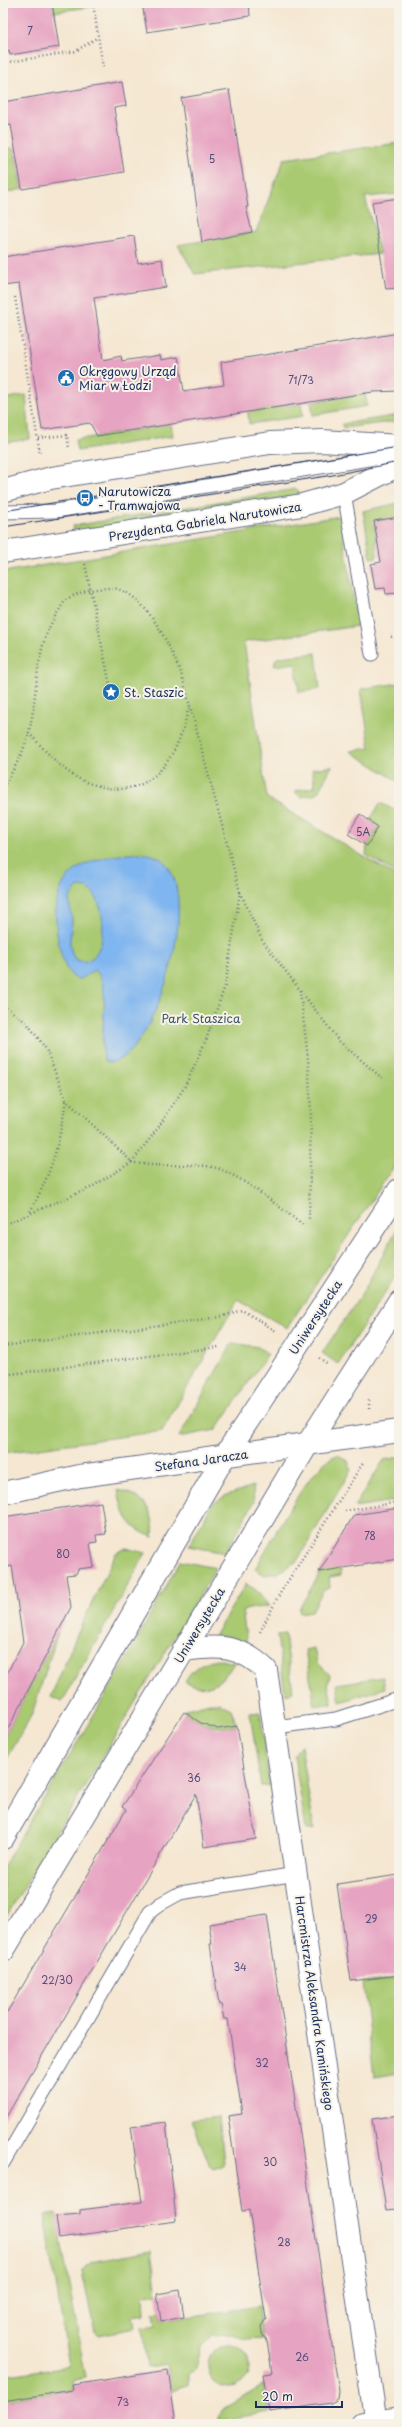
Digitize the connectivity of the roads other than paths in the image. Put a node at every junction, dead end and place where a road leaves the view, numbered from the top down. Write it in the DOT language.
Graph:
graph roads {
  1 [pos="399,446"];
  2 [pos="399,454"];
  3 [pos="399,465"];
  4 [pos="3,491"];
  5 [pos="344,493"];
  6 [pos="3,512"];
  7 [pos="3,552"];
  8 [pos="372,654"];
  9 [pos="399,1190"];
  10 [pos="399,1301"];
  11 [pos="399,1431"];
  12 [pos="307,1445"];
  13 [pos="224,1457"];
  14 [pos="3,1493"];
  15 [pos="184,1650"];
  16 [pos="399,1699"];
  17 [pos="276,1727"];
  18 [pos="3,1838"];
  19 [pos="296,1874"];
  20 [pos="3,1951"];
  21 [pos="3,2163"];
  22 [pos="399,2418"];
  23 [pos="372,2423"];
  1 -- 4 [label="street"];
  2 -- 6 [label="lane"];
  3 -- 5 [label="street, Prezydenta Gabriela Narutowicza"];
  5 -- 7 [label="street, Prezydenta Gabriela Narutowicza"];
  5 -- 8 [label="lane"];
  9 -- 13 [label="street, Uniwersytecka"];
  10 -- 12 [label="street, Uniwersytecka"];
  11 -- 12 [label="street, Stefana Jaracza"];
  12 -- 13 [label="street, Stefana Jaracza"];
  12 -- 15 [label="street, Uniwersytecka"];
  13 -- 14 [label="street, Stefana Jaracza"];
  13 -- 18 [label="street, Uniwersytecka"];
  15 -- 17 [label="street, Harcmistrza Aleksandra Kamińskiego"];
  15 -- 20 [label="street, Uniwersytecka"];
  16 -- 17 [label="lane"];
  17 -- 19 [label="street, Harcmistrza Aleksandra Kamińskiego"];
  19 -- 21 [label="lane"];
  19 -- 23 [label="street, Harcmistrza Aleksandra Kamińskiego"];
  22 -- 23 [label="street"];
}
